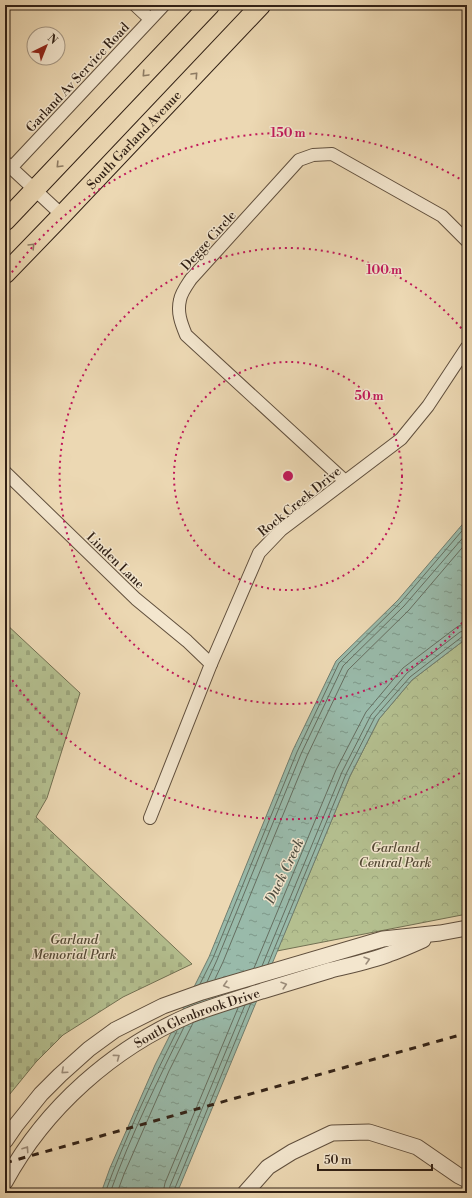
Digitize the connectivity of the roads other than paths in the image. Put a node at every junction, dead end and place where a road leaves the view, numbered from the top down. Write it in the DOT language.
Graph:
graph roads {
  1 [pos="135,5"];
  2 [pos="164,5"];
  3 [pos="210,5"];
  4 [pos="260,5"];
  5 [pos="150,19"];
  6 [pos="8,165"];
  7 [pos="35,190"];
  8 [pos="62,215"];
  9 [pos="5,221"];
  10 [pos="467,241"];
  11 [pos="5,274"];
  12 [pos="467,347"];
  13 [pos="5,472"];
  14 [pos="345,481"];
  15 [pos="211,664"];
  16 [pos="150,818"];
  17 [pos="467,928"];
  18 [pos="440,933"];
  19 [pos="5,1141"];
  20 [pos="467,1180"];
  21 [pos="5,1182"];
  22 [pos="245,1193"];
  1 -- 5 [label="street"];
  2 -- 5 [label="street, Garland Av Service Road"];
  3 -- 7 [label="main road, one-way"];
  8 -- 4 [label="main road, South Garland Avenue, one-way"];
  5 -- 6 [label="street, Garland Av Service Road"];
  6 -- 7 [label="street"];
  7 -- 8 [label="street"];
  7 -- 9 [label="main road"];
  11 -- 8 [label="main road, South Garland Avenue, one-way"];
  10 -- 14 [label="street, Degge Circle"];
  12 -- 14 [label="street, Rock Creek Drive"];
  13 -- 15 [label="street, Linden Lane"];
  14 -- 15 [label="street, Rock Creek Drive"];
  15 -- 16 [label="street, Rock Creek Drive"];
  17 -- 18 [label="street, South Glenbrook Drive"];
  18 -- 19 [label="street, South Glenbrook Drive, one-way"];
  21 -- 18 [label="street, South Glenbrook Drive, one-way"];
  20 -- 22 [label="street"];
}
